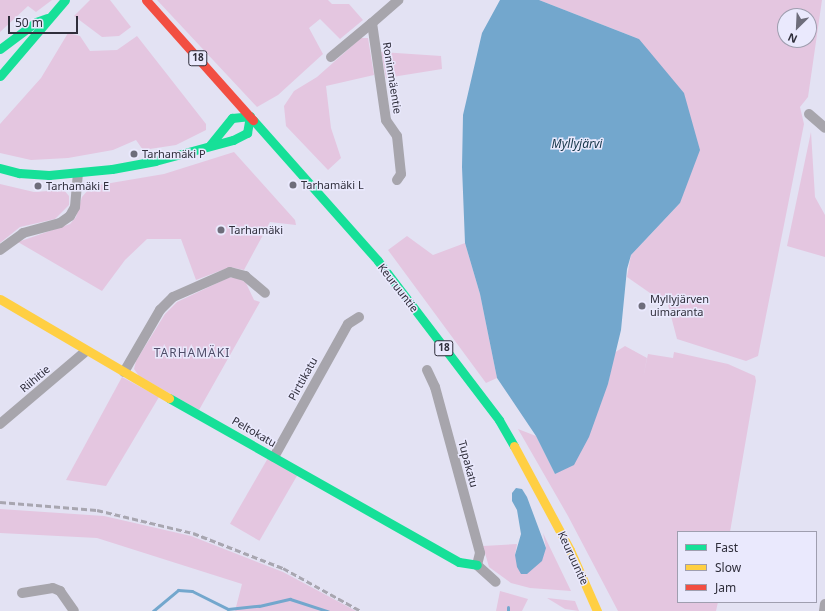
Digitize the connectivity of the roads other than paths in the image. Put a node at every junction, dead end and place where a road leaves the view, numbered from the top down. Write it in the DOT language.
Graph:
graph roads {
  1 [pos="65,0"];
  2 [pos="146,0"];
  3 [pos="398,0"];
  4 [pos="47,18"];
  5 [pos="372,23"];
  6 [pos="0,49"];
  7 [pos="331,57"];
  8 [pos="0,76"];
  9 [pos="809,114"];
  10 [pos="250,116"];
  11 [pos="825,128"];
  12 [pos="210,145"];
  13 [pos="0,168"];
  14 [pos="78,174"];
  15 [pos="397,180"];
  16 [pos="0,250"];
  17 [pos="265,293"];
  18 [pos="0,299"];
  19 [pos="359,317"];
  20 [pos="86,351"];
  21 [pos="428,370"];
  22 [pos="124,372"];
  23 [pos="0,424"];
  24 [pos="274,457"];
  25 [pos="477,565"];
  26 [pos="496,582"];
  27 [pos="22,593"];
  28 [pos="825,604"];
  29 [pos="74,611"];
  30 [pos="597,611"];
  31 [pos="824,611"];
  1 -- 4 [label="main road"];
  2 -- 10 [label="main road, Keuruuntie / 18"];
  3 -- 5 [label="street"];
  4 -- 6 [label="main road"];
  4 -- 8 [label="main road"];
  5 -- 7 [label="street"];
  5 -- 15 [label="street, Roninmäentie"];
  9 -- 11 [label="street"];
  10 -- 12 [label="main road"];
  10 -- 12 [label="main road"];
  10 -- 30 [label="main road, Keuruuntie / 18"];
  12 -- 14 [label="main road"];
  13 -- 14 [label="main road"];
  14 -- 16 [label="street"];
  17 -- 22 [label="street"];
  18 -- 20 [label="main road, Peltokatu"];
  19 -- 24 [label="street, Pirttikatu"];
  20 -- 22 [label="main road, Peltokatu"];
  20 -- 23 [label="street, Riihitie"];
  21 -- 25 [label="street, Tupakatu"];
  22 -- 24 [label="main road, Peltokatu"];
  24 -- 25 [label="main road, Peltokatu"];
  25 -- 26 [label="street"];
  27 -- 29 [label="street"];
  28 -- 31 [label="street"];
}
